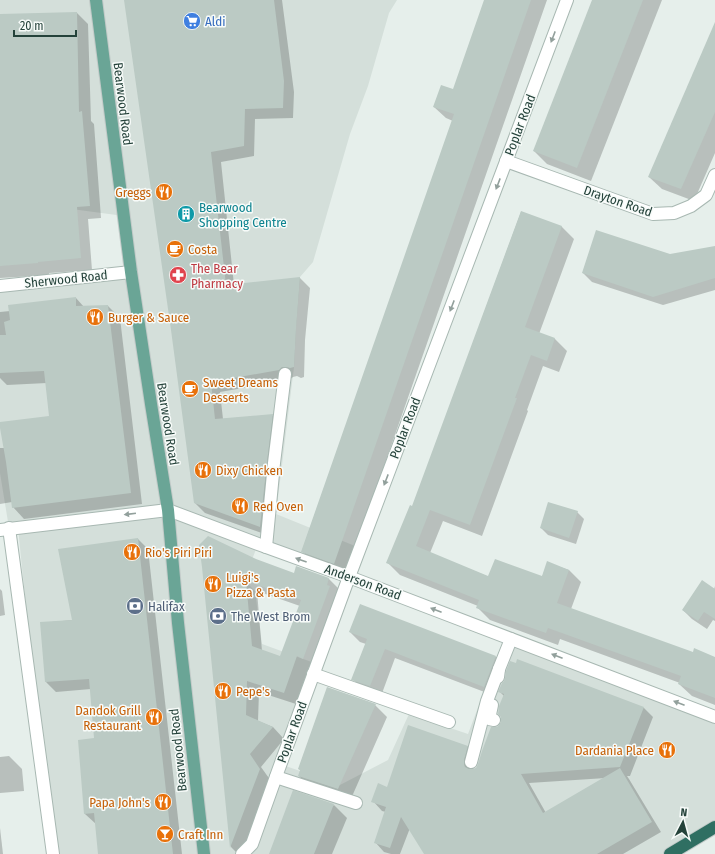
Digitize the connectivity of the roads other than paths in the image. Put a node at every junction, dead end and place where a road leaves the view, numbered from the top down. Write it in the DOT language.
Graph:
graph roads {
  1 [pos="96,0"];
  2 [pos="567,0"];
  3 [pos="506,161"];
  4 [pos="715,174"];
  5 [pos="131,272"];
  6 [pos="0,286"];
  7 [pos="285,374"];
  8 [pos="168,510"];
  9 [pos="5,529"];
  10 [pos="266,547"];
  11 [pos="349,577"];
  12 [pos="511,638"];
  13 [pos="499,669"];
  14 [pos="313,674"];
  15 [pos="715,717"];
  16 [pos="494,720"];
  17 [pos="449,722"];
  18 [pos="471,762"];
  19 [pos="276,777"];
  20 [pos="356,803"];
  21 [pos="715,827"];
  22 [pos="53,854"];
  23 [pos="204,854"];
  24 [pos="242,854"];
  25 [pos="670,854"];
  1 -- 5 [label="main road, Bearwood Road"];
  2 -- 3 [label="street, Poplar Road, one-way"];
  3 -- 4 [label="street, Drayton Road"];
  3 -- 11 [label="street, Poplar Road, one-way"];
  5 -- 6 [label="street, Sherwood Road"];
  5 -- 8 [label="main road, Bearwood Road"];
  7 -- 10 [label="street"];
  8 -- 9 [label="street, Anderson Road, one-way"];
  8 -- 10 [label="street, Anderson Road"];
  8 -- 23 [label="main road, Bearwood Road"];
  9 -- 22 [label="street"];
  11 -- 10 [label="street, Anderson Road, one-way"];
  12 -- 11 [label="street, Anderson Road, one-way"];
  11 -- 14 [label="street, Poplar Road"];
  12 -- 13 [label="street"];
  15 -- 12 [label="street, Anderson Road, one-way"];
  13 -- 16 [label="street"];
  13 -- 18 [label="street"];
  14 -- 17 [label="street"];
  14 -- 19 [label="street, Poplar Road"];
  19 -- 20 [label="street"];
  19 -- 24 [label="street, Poplar Road"];
  21 -- 25 [label="highway"];
}
